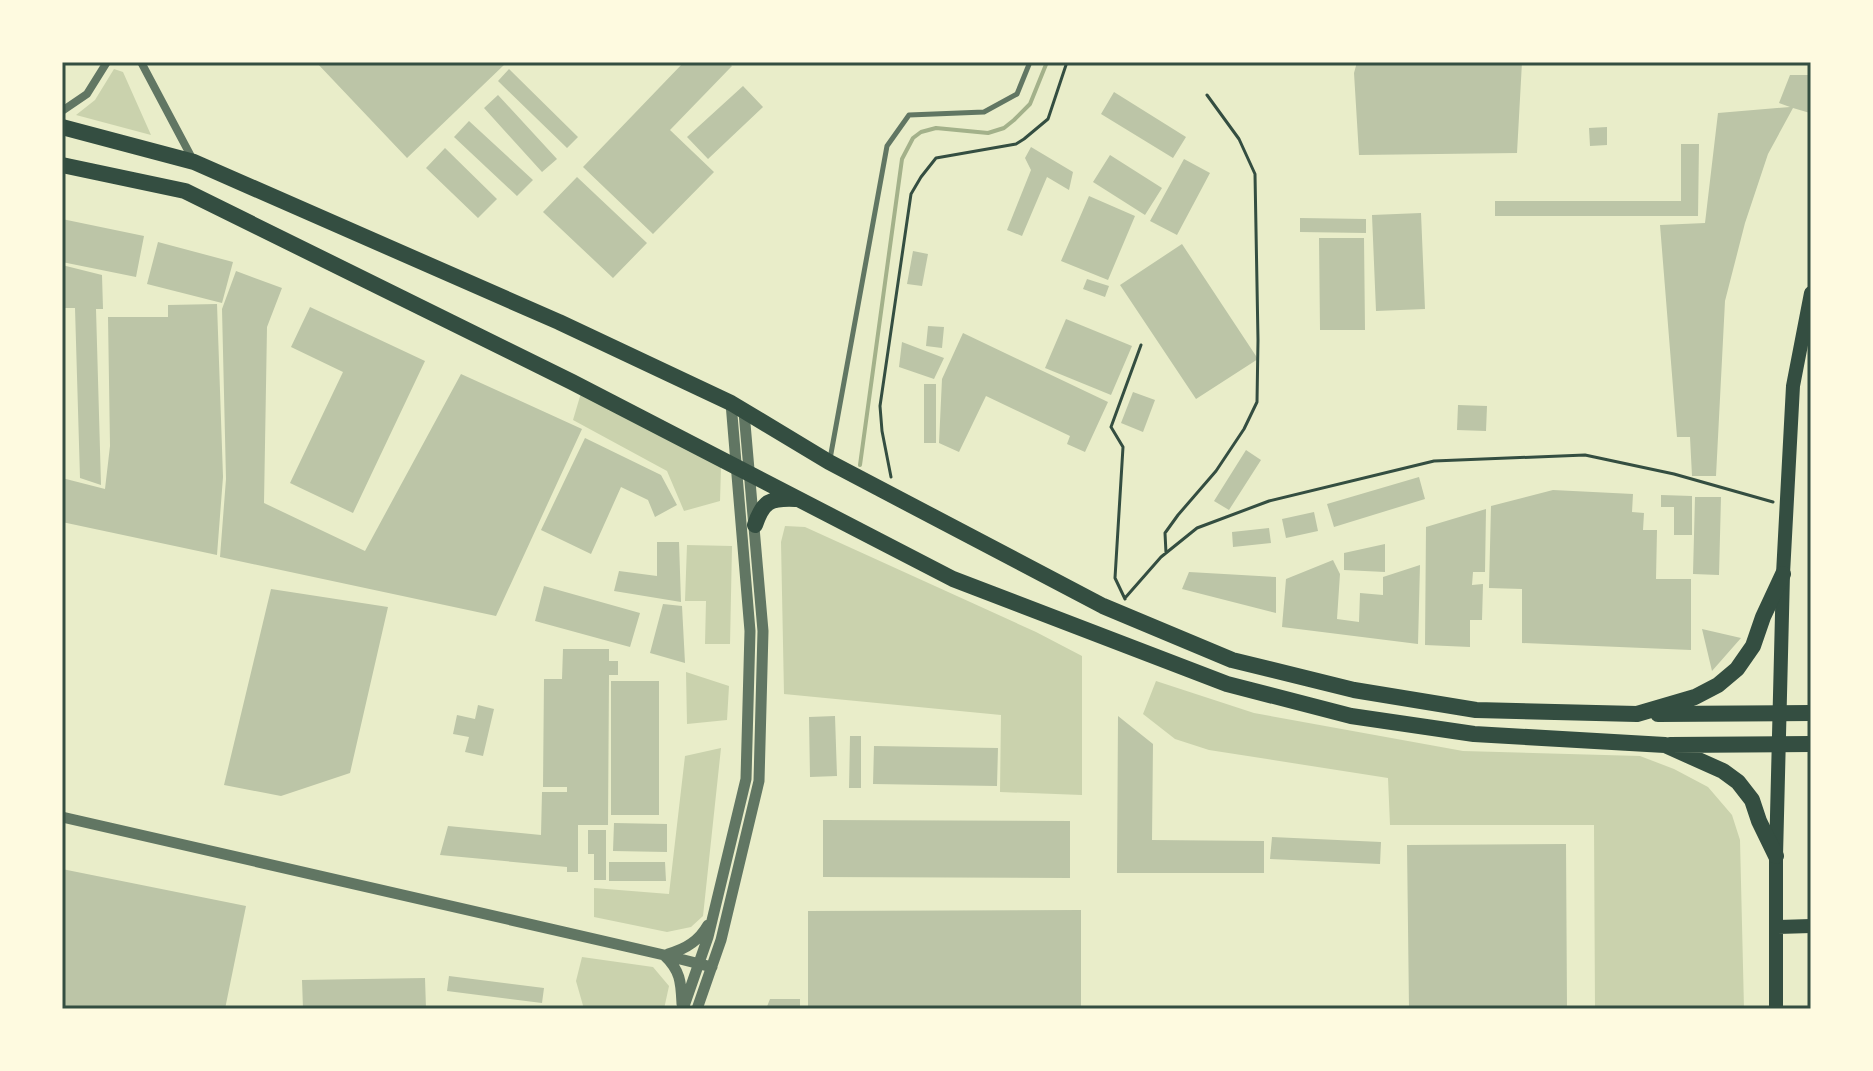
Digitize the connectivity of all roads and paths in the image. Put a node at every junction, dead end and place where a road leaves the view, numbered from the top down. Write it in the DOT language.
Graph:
graph roads {
  1 [pos="107,62"];
  2 [pos="141,62"];
  3 [pos="1030,62"];
  4 [pos="1067,62"];
  5 [pos="1207,95"];
  6 [pos="62,111"];
  7 [pos="62,127"];
  8 [pos="194,162"];
  9 [pos="62,165"];
  10 [pos="1811,293"];
  11 [pos="1141,345"];
  12 [pos="738,407"];
  13 [pos="829,462"];
  14 [pos="744,470"];
  15 [pos="895,496"];
  16 [pos="799,499"];
  17 [pos="1787,506"];
  18 [pos="755,525"];
  19 [pos="1166,553"];
  20 [pos="1783,574"];
  21 [pos="1780,713"];
  22 [pos="1811,713"];
  23 [pos="1637,714"];
  24 [pos="1779,743"];
  25 [pos="1811,744"];
  26 [pos="1665,745"];
  27 [pos="62,817"];
  28 [pos="1776,856"];
  29 [pos="712,918"];
  30 [pos="1811,926"];
  31 [pos="1776,927"];
  32 [pos="664,955"];
  33 [pos="699,963"];
  34 [pos="712,967"];
  35 [pos="682,1009"];
  36 [pos="697,1009"];
  37 [pos="1776,1009"];
  1 -- 6 [label="street"];
  2 -- 8 [label="street"];
  3 -- 13 [label="lane"];
  4 -- 15 [label="path"];
  5 -- 19 [label="path"];
  7 -- 8 [label="highway"];
  8 -- 12 [label="highway"];
  9 -- 14 [label="highway"];
  10 -- 17 [label="main road"];
  11 -- 19 [label="path"];
  12 -- 13 [label="highway"];
  12 -- 14 [label="street"];
  13 -- 15 [label="highway"];
  14 -- 16 [label="highway"];
  14 -- 18 [label="street"];
  14 -- 29 [label="street"];
  15 -- 23 [label="highway"];
  16 -- 18 [label="highway"];
  16 -- 26 [label="highway"];
  17 -- 19 [label="path"];
  17 -- 20 [label="main road"];
  18 -- 34 [label="street"];
  20 -- 21 [label="main road"];
  20 -- 23 [label="highway"];
  21 -- 22 [label="highway"];
  21 -- 23 [label="highway"];
  21 -- 24 [label="main road"];
  24 -- 25 [label="highway"];
  24 -- 26 [label="highway"];
  24 -- 28 [label="main road"];
  26 -- 28 [label="highway"];
  27 -- 32 [label="street"];
  28 -- 31 [label="main road"];
  29 -- 32 [label="street"];
  29 -- 33 [label="street"];
  30 -- 31 [label="main road"];
  31 -- 37 [label="main road"];
  32 -- 33 [label="street"];
  32 -- 35 [label="street"];
  33 -- 34 [label="street"];
  33 -- 35 [label="street"];
  34 -- 36 [label="street"];
}
